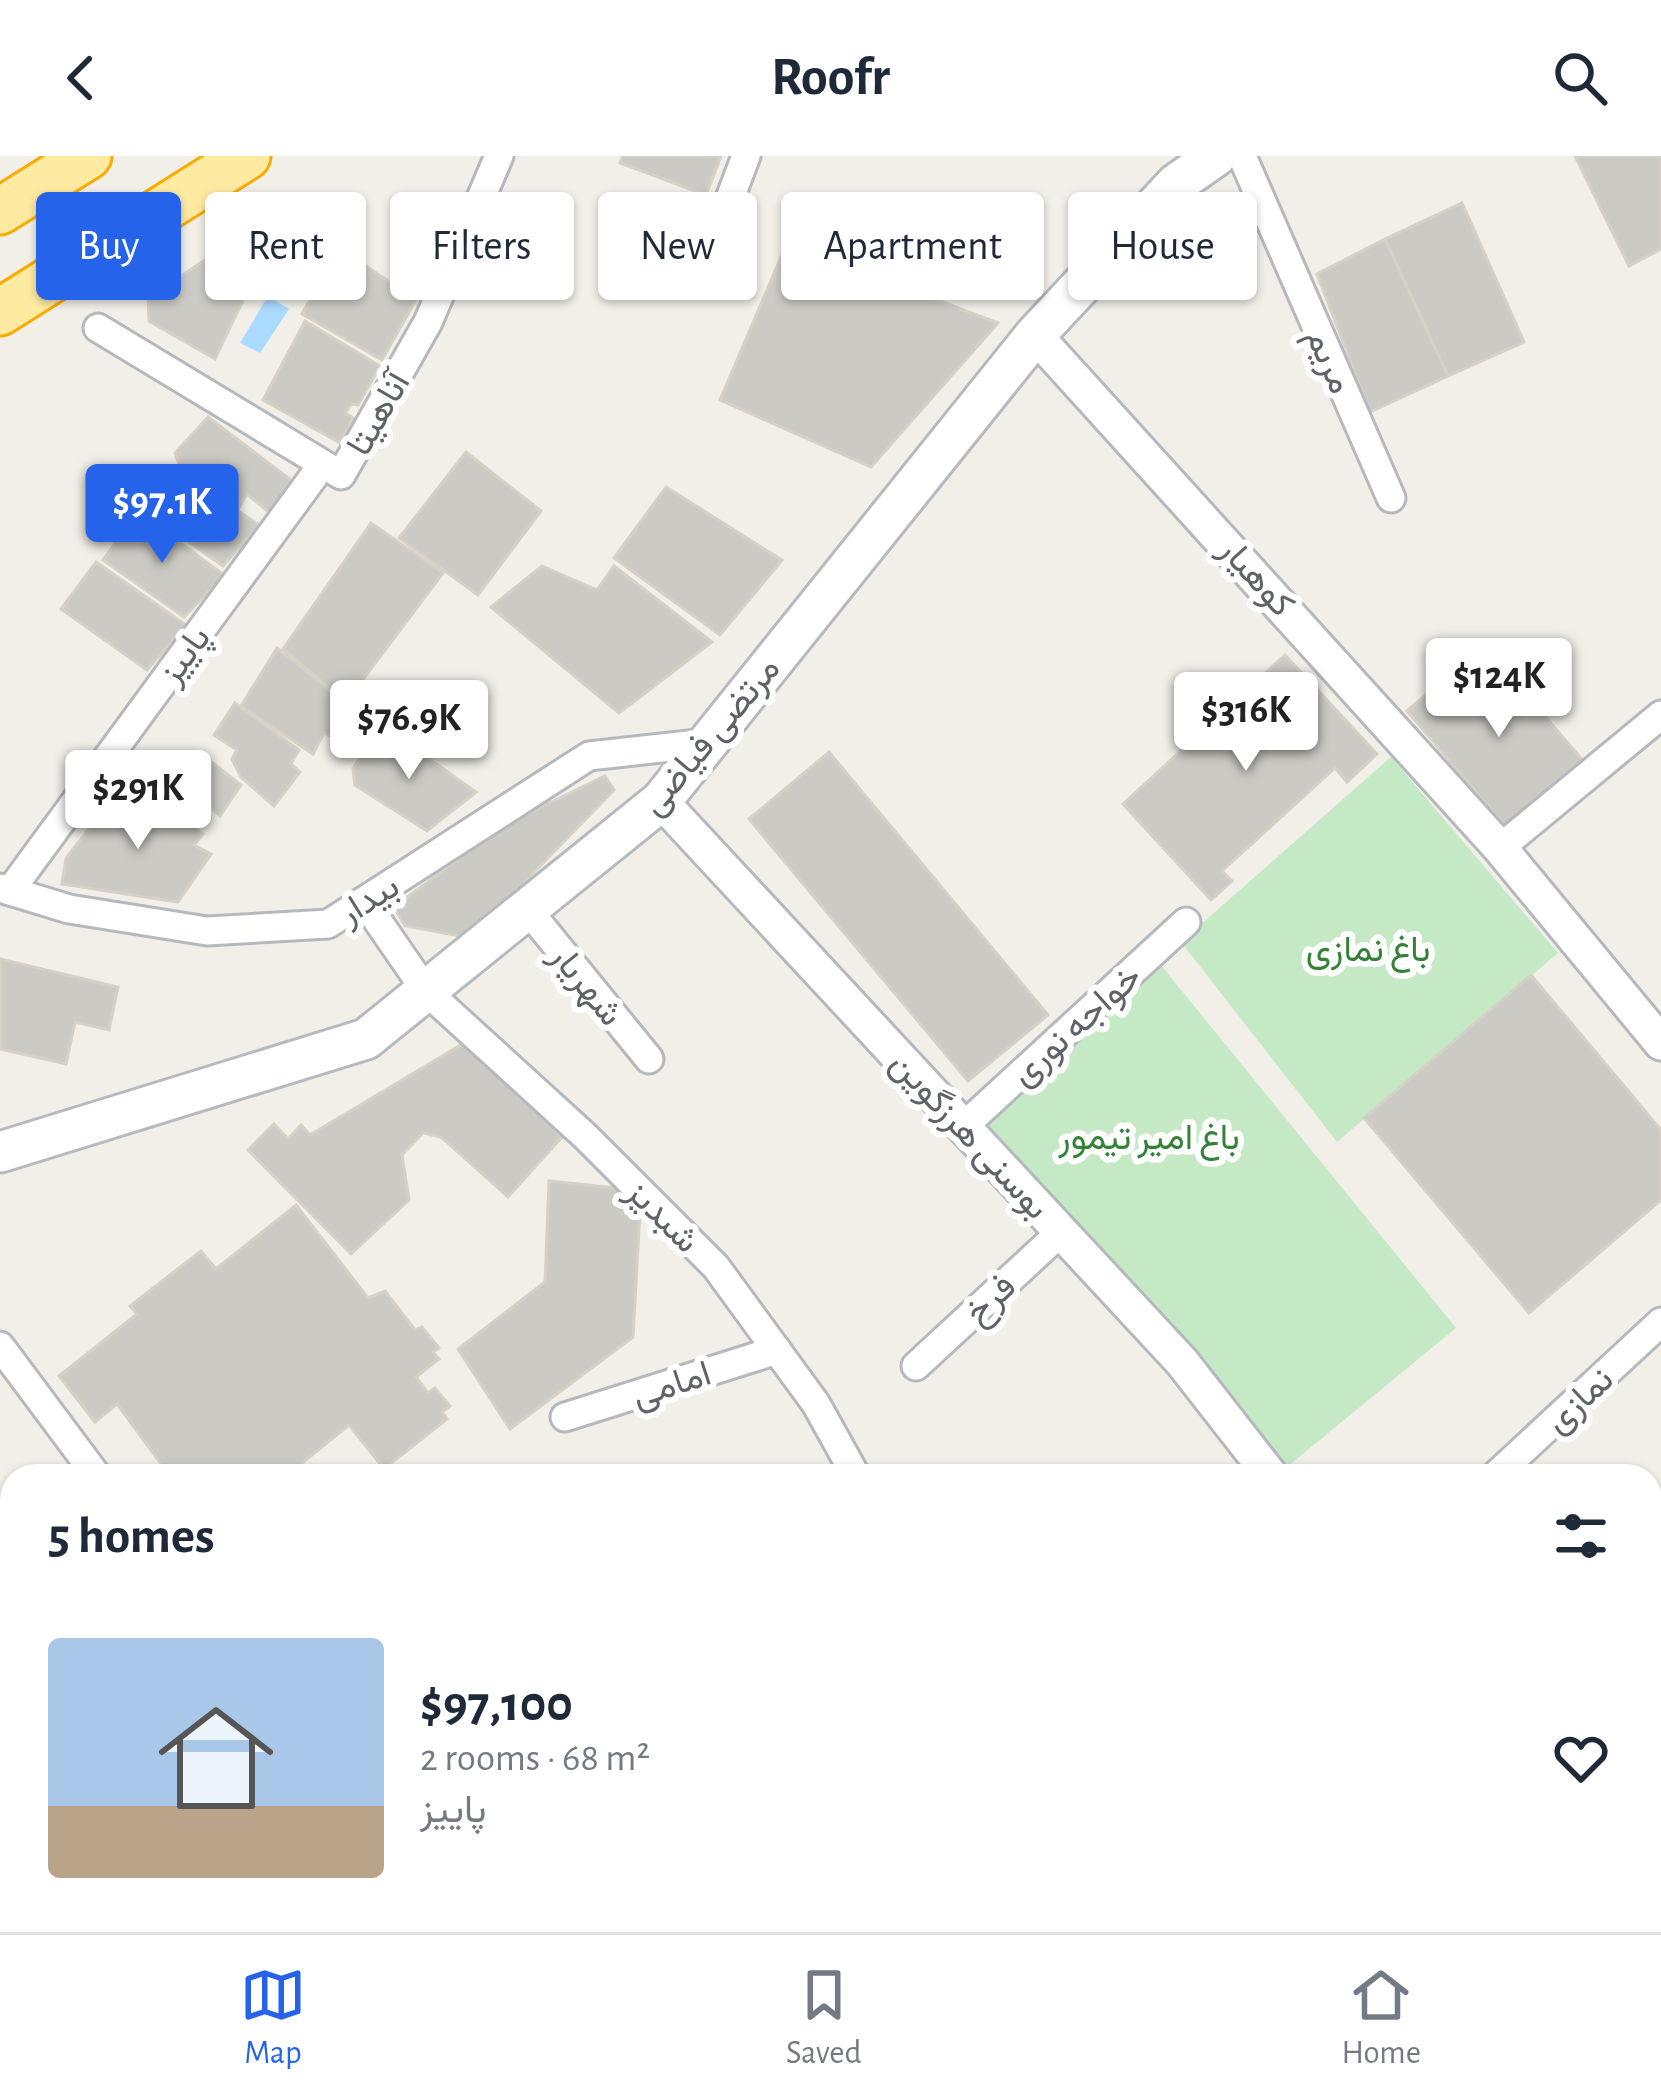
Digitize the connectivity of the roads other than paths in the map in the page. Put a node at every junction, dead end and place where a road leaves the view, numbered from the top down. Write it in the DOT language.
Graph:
graph roads {
  1 [pos="88,156"];
  2 [pos="247,156"];
  3 [pos="499,156"];
  4 [pos="746,156"];
  5 [pos="1216,156"];
  6 [pos="1242,156"];
  7 [pos="732,192"];
  8 [pos="0,211"];
  9 [pos="0,312"];
  10 [pos="98,328"];
  11 [pos="1035,335"];
  12 [pos="314,476"];
  13 [pos="1391,497"];
  14 [pos="1661,716"];
  15 [pos="707,742"];
  16 [pos="661,801"];
  17 [pos="1501,848"];
  18 [pos="5,890"];
  19 [pos="364,902"];
  20 [pos="527,909"];
  21 [pos="1186,922"];
  22 [pos="426,991"];
  23 [pos="1661,1043"];
  24 [pos="649,1059"];
  25 [pos="964,1126"];
  26 [pos="0,1152"];
  27 [pos="1062,1231"];
  28 [pos="1661,1322"];
  29 [pos="0,1346"];
  30 [pos="777,1350"];
  31 [pos="916,1366"];
  32 [pos="0,1367"];
  33 [pos="565,1417"];
  34 [pos="71,1464"];
  35 [pos="89,1464"];
  36 [pos="849,1464"];
  37 [pos="1262,1464"];
  38 [pos="1509,1464"];
  1 -- 8 [label="highway"];
  2 -- 9 [label="highway"];
  3 -- 10 [label="street, آناهیتا"];
  4 -- 7 [label="street"];
  5 -- 11 [label="main road, مرتضی فیاضی"];
  6 -- 13 [label="street, مریم"];
  11 -- 15 [label="main road, مرتضی فیاضی"];
  11 -- 17 [label="street, کوهیار"];
  12 -- 18 [label="street, پاییز"];
  14 -- 17 [label="street"];
  15 -- 16 [label="main road, مرتضی فیاضی"];
  15 -- 19 [label="street, بیدار"];
  16 -- 20 [label="main road, مرتضی فیاضی"];
  16 -- 25 [label="street, بوسنی هرزگوین"];
  17 -- 23 [label="street, کوهیار"];
  18 -- 19 [label="street, بیدار"];
  19 -- 22 [label="street, شبدیز"];
  20 -- 22 [label="main road, مرتضی فیاضی"];
  20 -- 24 [label="street, شهریار"];
  21 -- 25 [label="street, خواجه نوری"];
  22 -- 26 [label="main road, مرتضی فیاضی"];
  22 -- 30 [label="street, شبدیز"];
  25 -- 27 [label="street, بوسنی هرزگوین"];
  27 -- 31 [label="street, فرخ"];
  27 -- 37 [label="street, بوسنی هرزگوین"];
  28 -- 38 [label="street, نمازی"];
  29 -- 35 [label="street"];
  30 -- 33 [label="street, امامی"];
  30 -- 36 [label="street, شبدیز"];
  32 -- 34 [label="street"];
}
